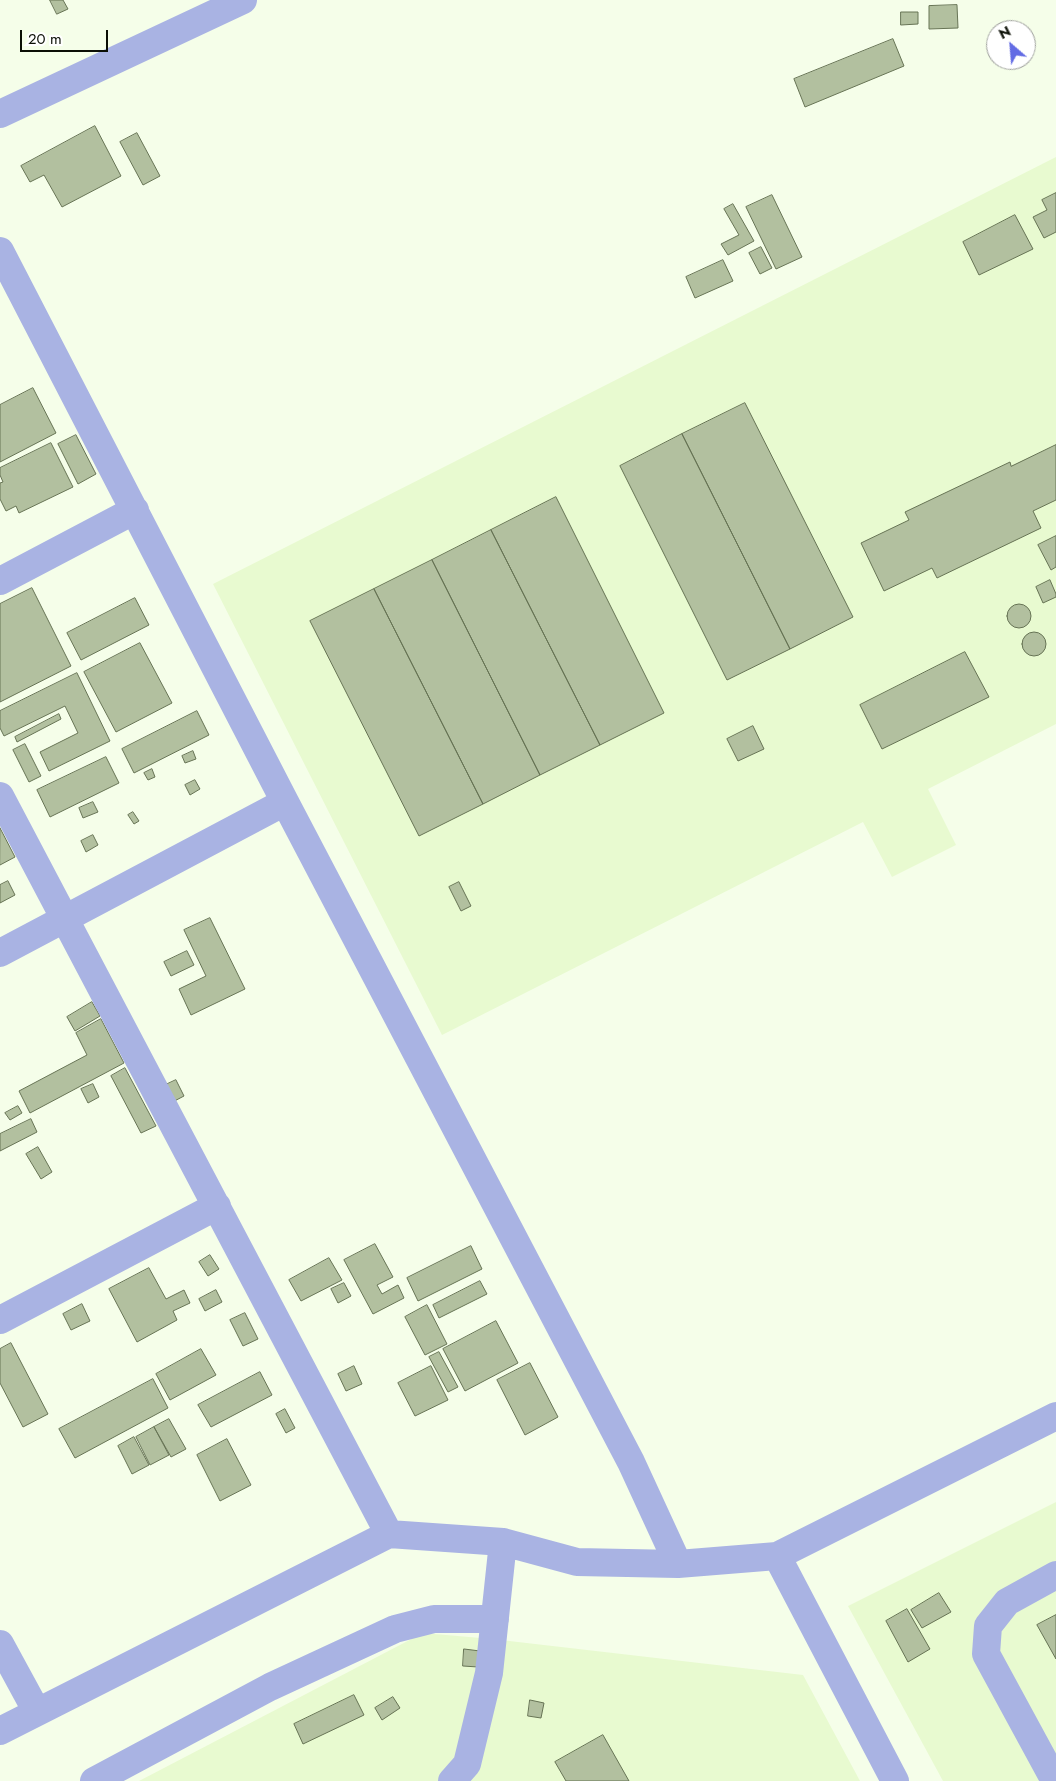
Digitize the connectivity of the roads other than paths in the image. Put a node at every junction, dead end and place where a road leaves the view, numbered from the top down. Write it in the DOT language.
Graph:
graph roads {
  1 [pos="243,0"];
  2 [pos="0,114"];
  3 [pos="0,251"];
  4 [pos="135,510"];
  5 [pos="0,580"];
  6 [pos="0,796"];
  7 [pos="285,802"];
  8 [pos="65,918"];
  9 [pos="0,953"];
  10 [pos="217,1206"];
  11 [pos="0,1320"];
  12 [pos="1056,1416"];
  13 [pos="389,1534"];
  14 [pos="501,1555"];
  15 [pos="777,1556"];
  16 [pos="678,1564"];
  17 [pos="1056,1575"];
  18 [pos="496,1609"];
  19 [pos="0,1644"];
  20 [pos="37,1712"];
  21 [pos="0,1731"];
  22 [pos="94,1781"];
  23 [pos="452,1781"];
  24 [pos="894,1781"];
  25 [pos="1055,1781"];
  1 -- 2 [label="street"];
  3 -- 4 [label="street"];
  4 -- 5 [label="street"];
  4 -- 7 [label="street"];
  6 -- 8 [label="street"];
  7 -- 8 [label="street"];
  7 -- 16 [label="street"];
  8 -- 9 [label="street"];
  8 -- 10 [label="street"];
  10 -- 11 [label="street"];
  10 -- 13 [label="street"];
  12 -- 15 [label="street"];
  13 -- 14 [label="street"];
  13 -- 20 [label="street"];
  14 -- 16 [label="street"];
  14 -- 18 [label="street"];
  15 -- 16 [label="street"];
  15 -- 24 [label="street"];
  17 -- 25 [label="street"];
  18 -- 22 [label="street"];
  18 -- 23 [label="street"];
  19 -- 20 [label="street"];
  20 -- 21 [label="street"];
}
